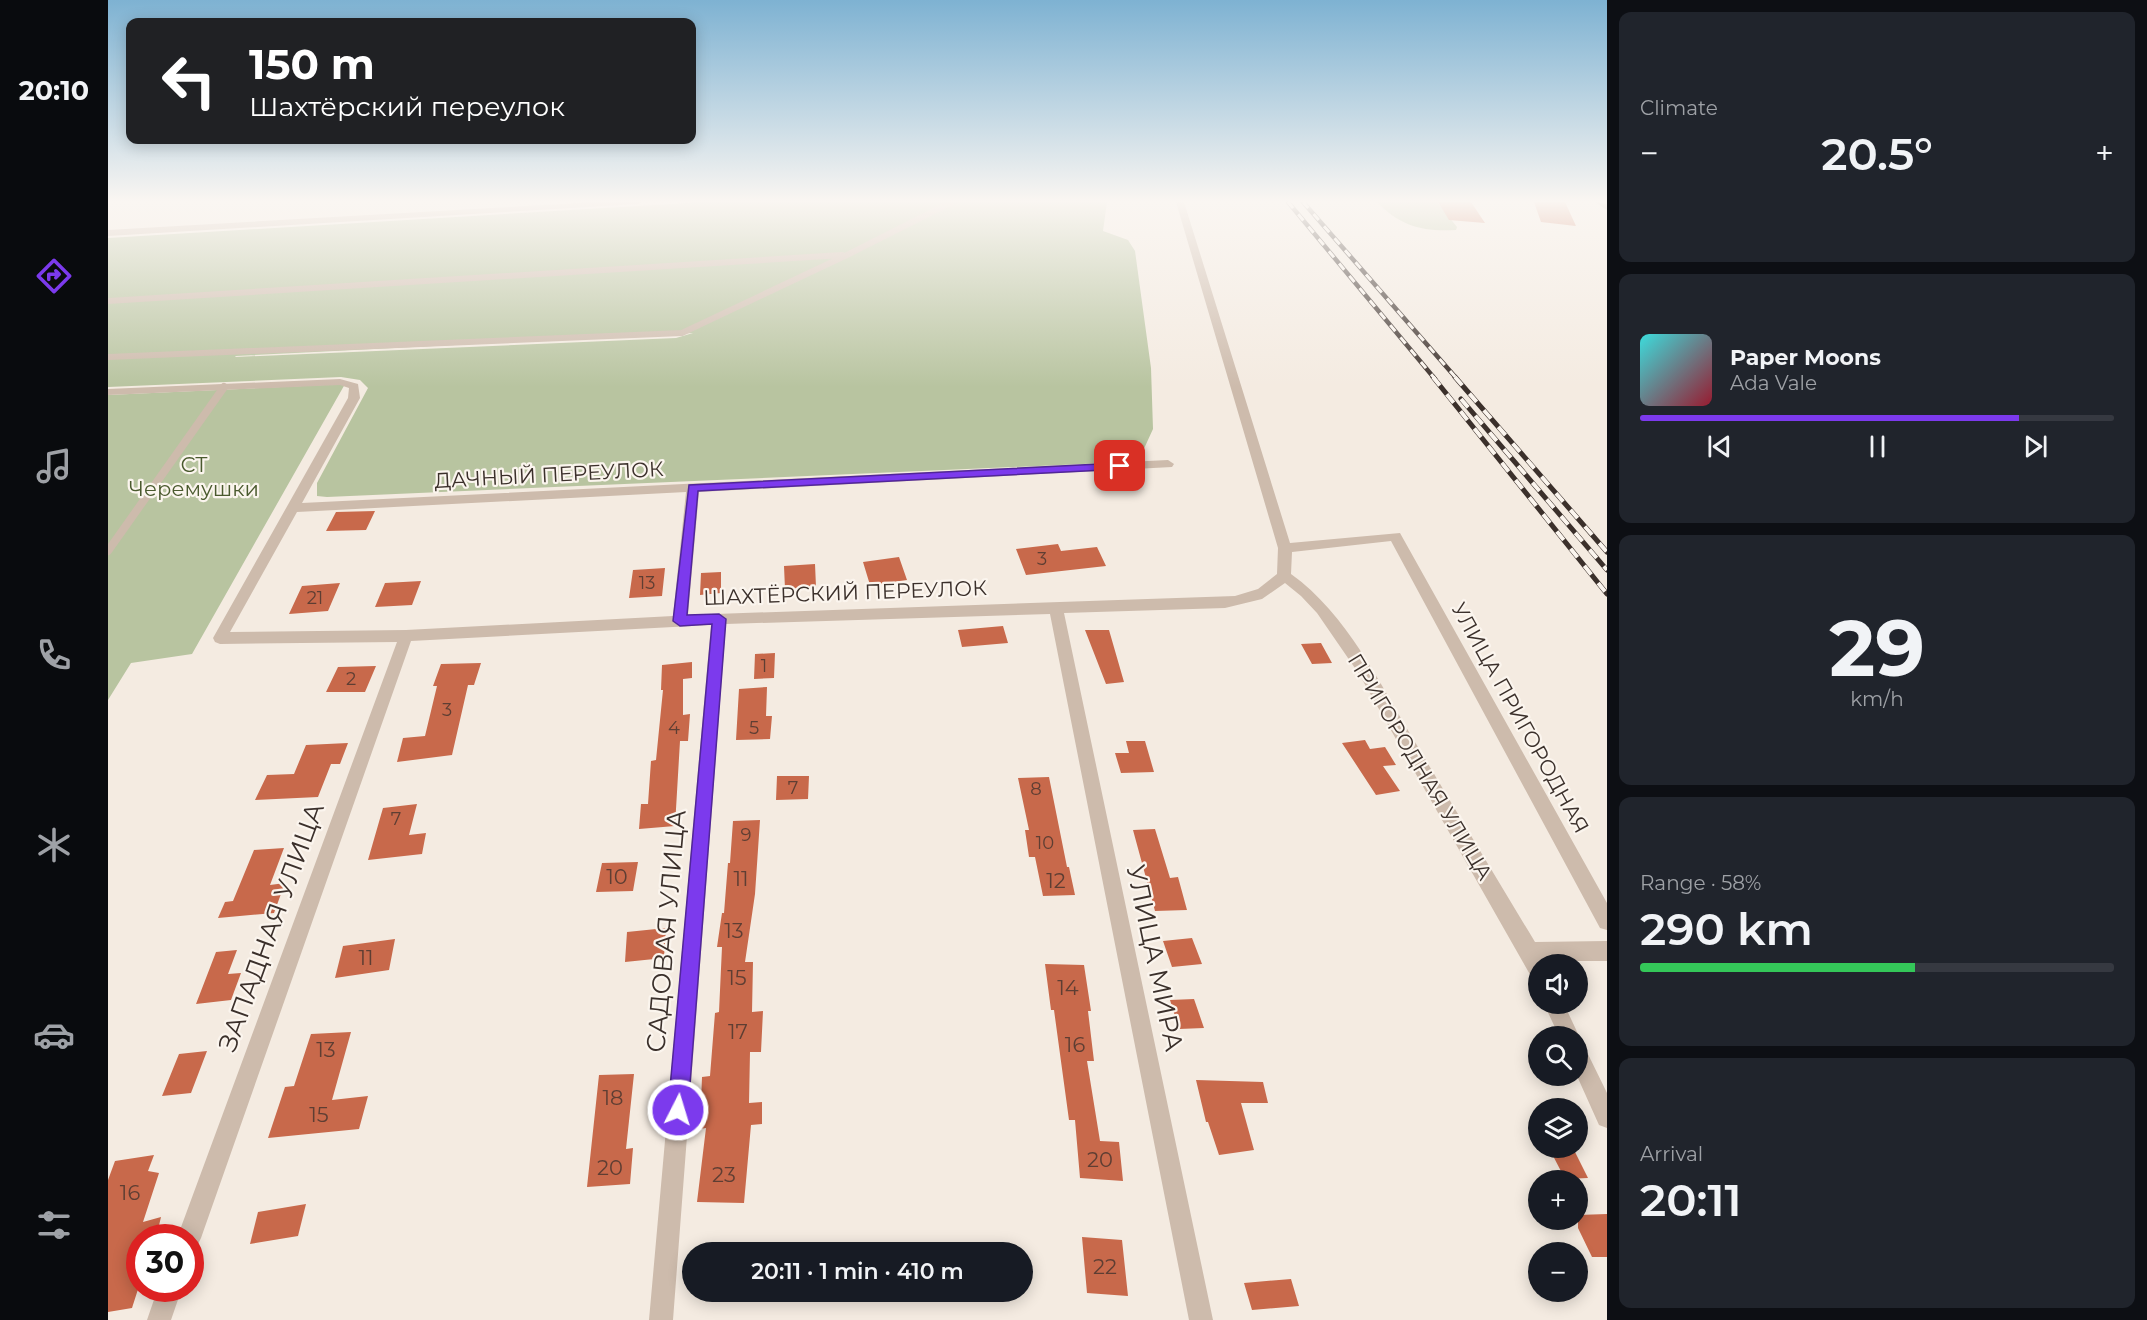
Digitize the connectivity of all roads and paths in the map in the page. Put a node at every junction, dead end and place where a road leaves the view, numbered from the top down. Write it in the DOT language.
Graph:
graph roads {
  1 [pos="701,264"];
  2 [pos="829,264"];
  3 [pos="1199,264"];
  4 [pos="108,302"];
  5 [pos="108,357"];
  6 [pos="224,387"];
  7 [pos="108,392"];
  8 [pos="1168,464"];
  9 [pos="693,488"];
  10 [pos="292,508"];
  11 [pos="1285,548"];
  12 [pos="108,551"];
  13 [pos="1284,576"];
  14 [pos="1056,607"];
  15 [pos="719,619"];
  16 [pos="680,621"];
  17 [pos="406,636"];
  18 [pos="1607,921"];
  19 [pos="1607,951"];
  20 [pos="1530,952"];
  21 [pos="1588,1076"];
  22 [pos="1607,1117"];
  23 [pos="194,1224"];
  24 [pos="165,1302"];
  25 [pos="159,1320"];
  26 [pos="661,1320"];
  27 [pos="1201,1320"];
  1 -- 4 [label="lane"];
  2 -- 5 [label="lane"];
  3 -- 11 [label="street"];
  6 -- 7 [label="street"];
  6 -- 10 [label="street"];
  6 -- 12 [label="lane"];
  8 -- 9 [label="street, ДАЧНЫЙ ПЕРЕУЛОК"];
  9 -- 10 [label="street, ДАЧНЫЙ ПЕРЕУЛОК"];
  9 -- 16 [label="street"];
  10 -- 17 [label="street, ШАХТЁРСКИЙ ПЕРЕУЛОК"];
  11 -- 13 [label="street"];
  11 -- 18 [label="street, УЛИЦА ПРИГОРОДНАЯ"];
  13 -- 14 [label="street, ШАХТЁРСКИЙ ПЕРЕУЛОК"];
  13 -- 20 [label="street, ПРИГОРОДНАЯ УЛИЦА"];
  14 -- 15 [label="street, ШАХТЁРСКИЙ ПЕРЕУЛОК"];
  14 -- 27 [label="street, УЛИЦА МИРА"];
  15 -- 16 [label="street, ШАХТЁРСКИЙ ПЕРЕУЛОК"];
  15 -- 26 [label="street, САДОВАЯ УЛИЦА"];
  16 -- 17 [label="street, ШАХТЁРСКИЙ ПЕРЕУЛОК"];
  17 -- 23 [label="street, ЗАПАДНАЯ УЛИЦА"];
  19 -- 20 [label="street"];
  21 -- 22 [label="street"];
  24 -- 25 [label="street"];
}
